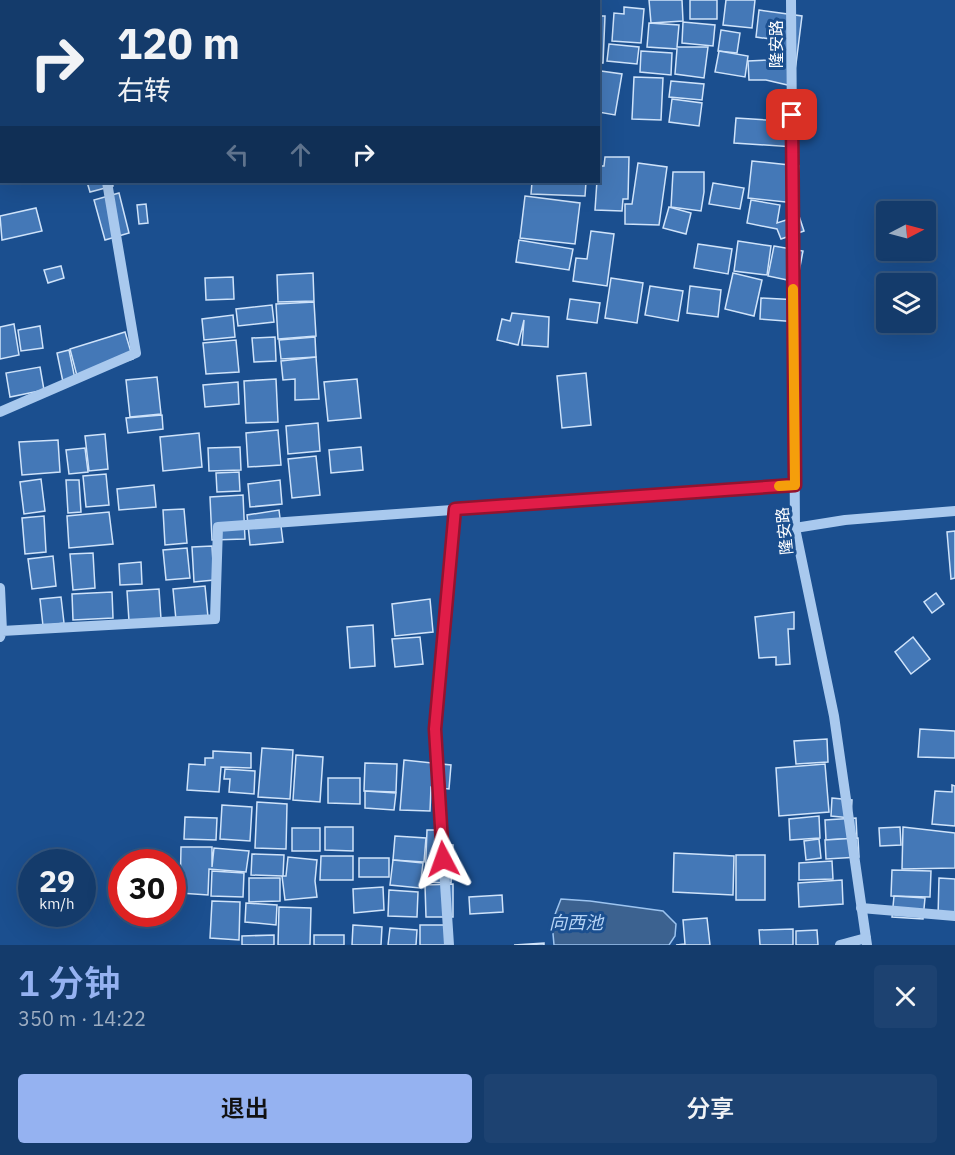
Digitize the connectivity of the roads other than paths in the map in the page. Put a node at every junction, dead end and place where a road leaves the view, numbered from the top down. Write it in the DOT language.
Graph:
graph roads {
  1 [pos="791,0"];
  2 [pos="106,183"];
  3 [pos="0,412"];
  4 [pos="795,485"];
  5 [pos="455,509"];
  6 [pos="955,512"];
  7 [pos="795,528"];
  8 [pos="0,588"];
  9 [pos="1,634"];
  10 [pos="861,908"];
  11 [pos="955,916"];
  12 [pos="866,942"];
  13 [pos="449,945"];
  14 [pos="840,945"];
  1 -- 4 [label="street, 隆安路"];
  2 -- 3 [label="street"];
  4 -- 5 [label="street"];
  4 -- 7 [label="street, 隆安路"];
  5 -- 9 [label="street"];
  5 -- 13 [label="street"];
  6 -- 7 [label="street"];
  7 -- 10 [label="street, 隆安路"];
  8 -- 9 [label="street"];
  10 -- 11 [label="street"];
  10 -- 12 [label="street, 隆安路"];
  12 -- 14 [label="street"];
}
